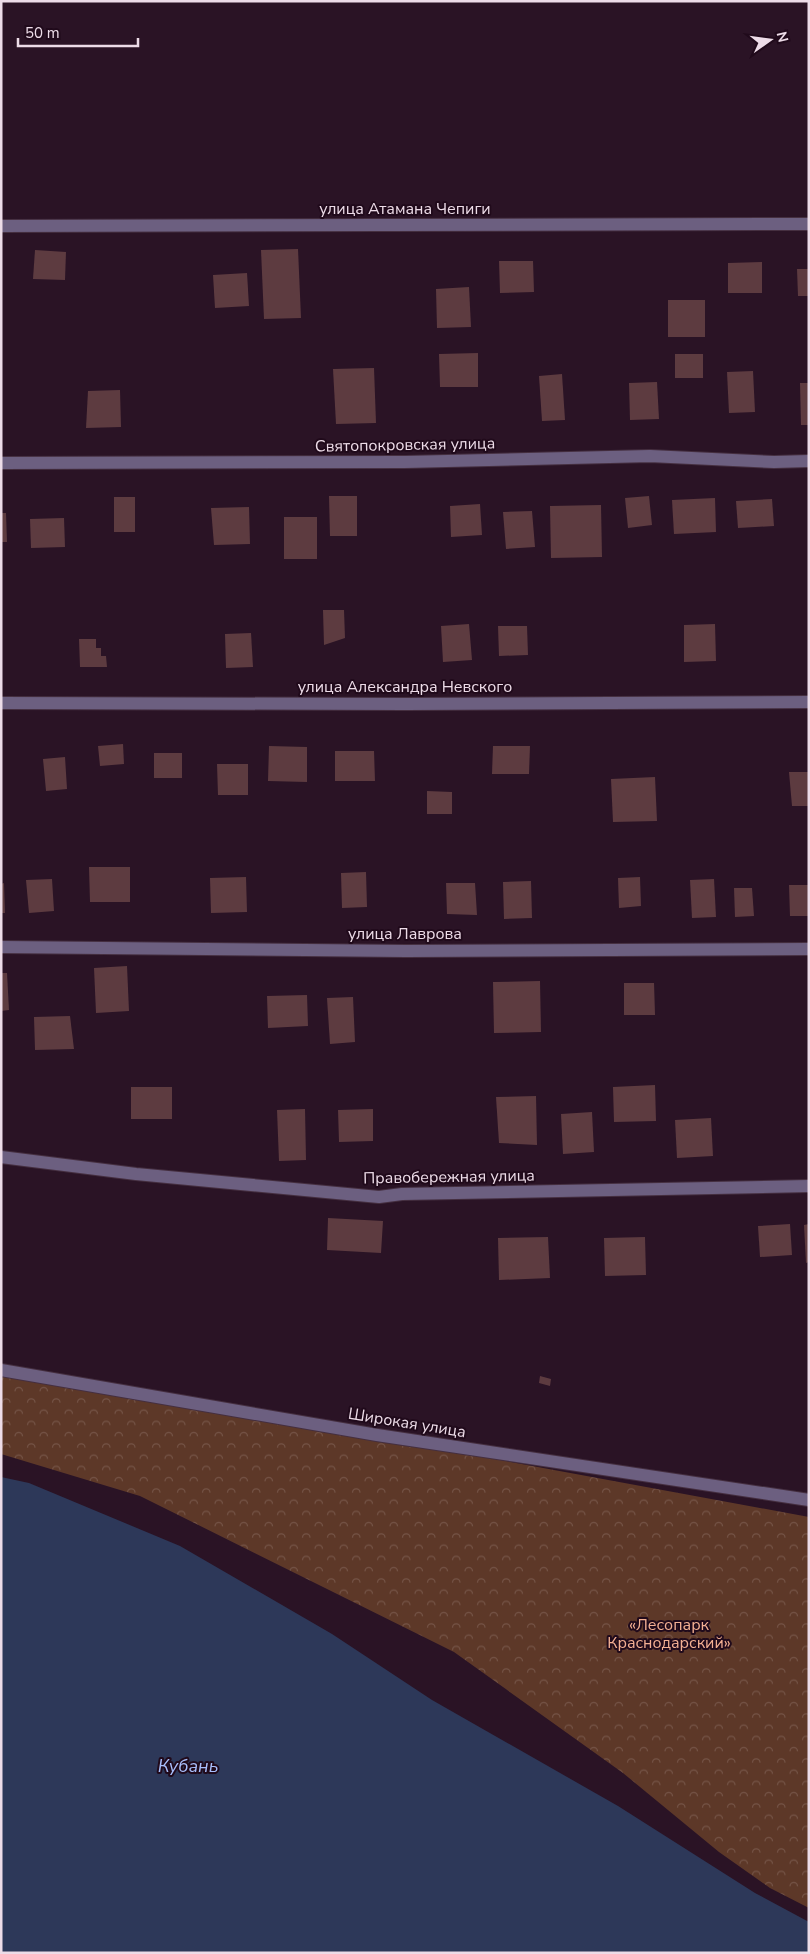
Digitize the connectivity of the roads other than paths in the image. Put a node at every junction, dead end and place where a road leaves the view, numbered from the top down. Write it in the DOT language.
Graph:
graph roads {
  1 [pos="809,224"];
  2 [pos="1,226"];
  3 [pos="809,462"];
  4 [pos="1,463"];
  5 [pos="1,702"];
  6 [pos="809,702"];
  7 [pos="1,947"];
  8 [pos="809,949"];
  9 [pos="1,1157"];
  10 [pos="809,1186"];
  11 [pos="1,1370"];
  12 [pos="809,1500"];
  1 -- 2 [label="street, улица Атамана Чепиги"];
  3 -- 4 [label="street, Святопокровская улица"];
  5 -- 6 [label="street, улица Александра Невского"];
  7 -- 8 [label="street, улица Лаврова"];
  9 -- 10 [label="street, Правобережная улица"];
  11 -- 12 [label="street, Широкая улица"];
}
